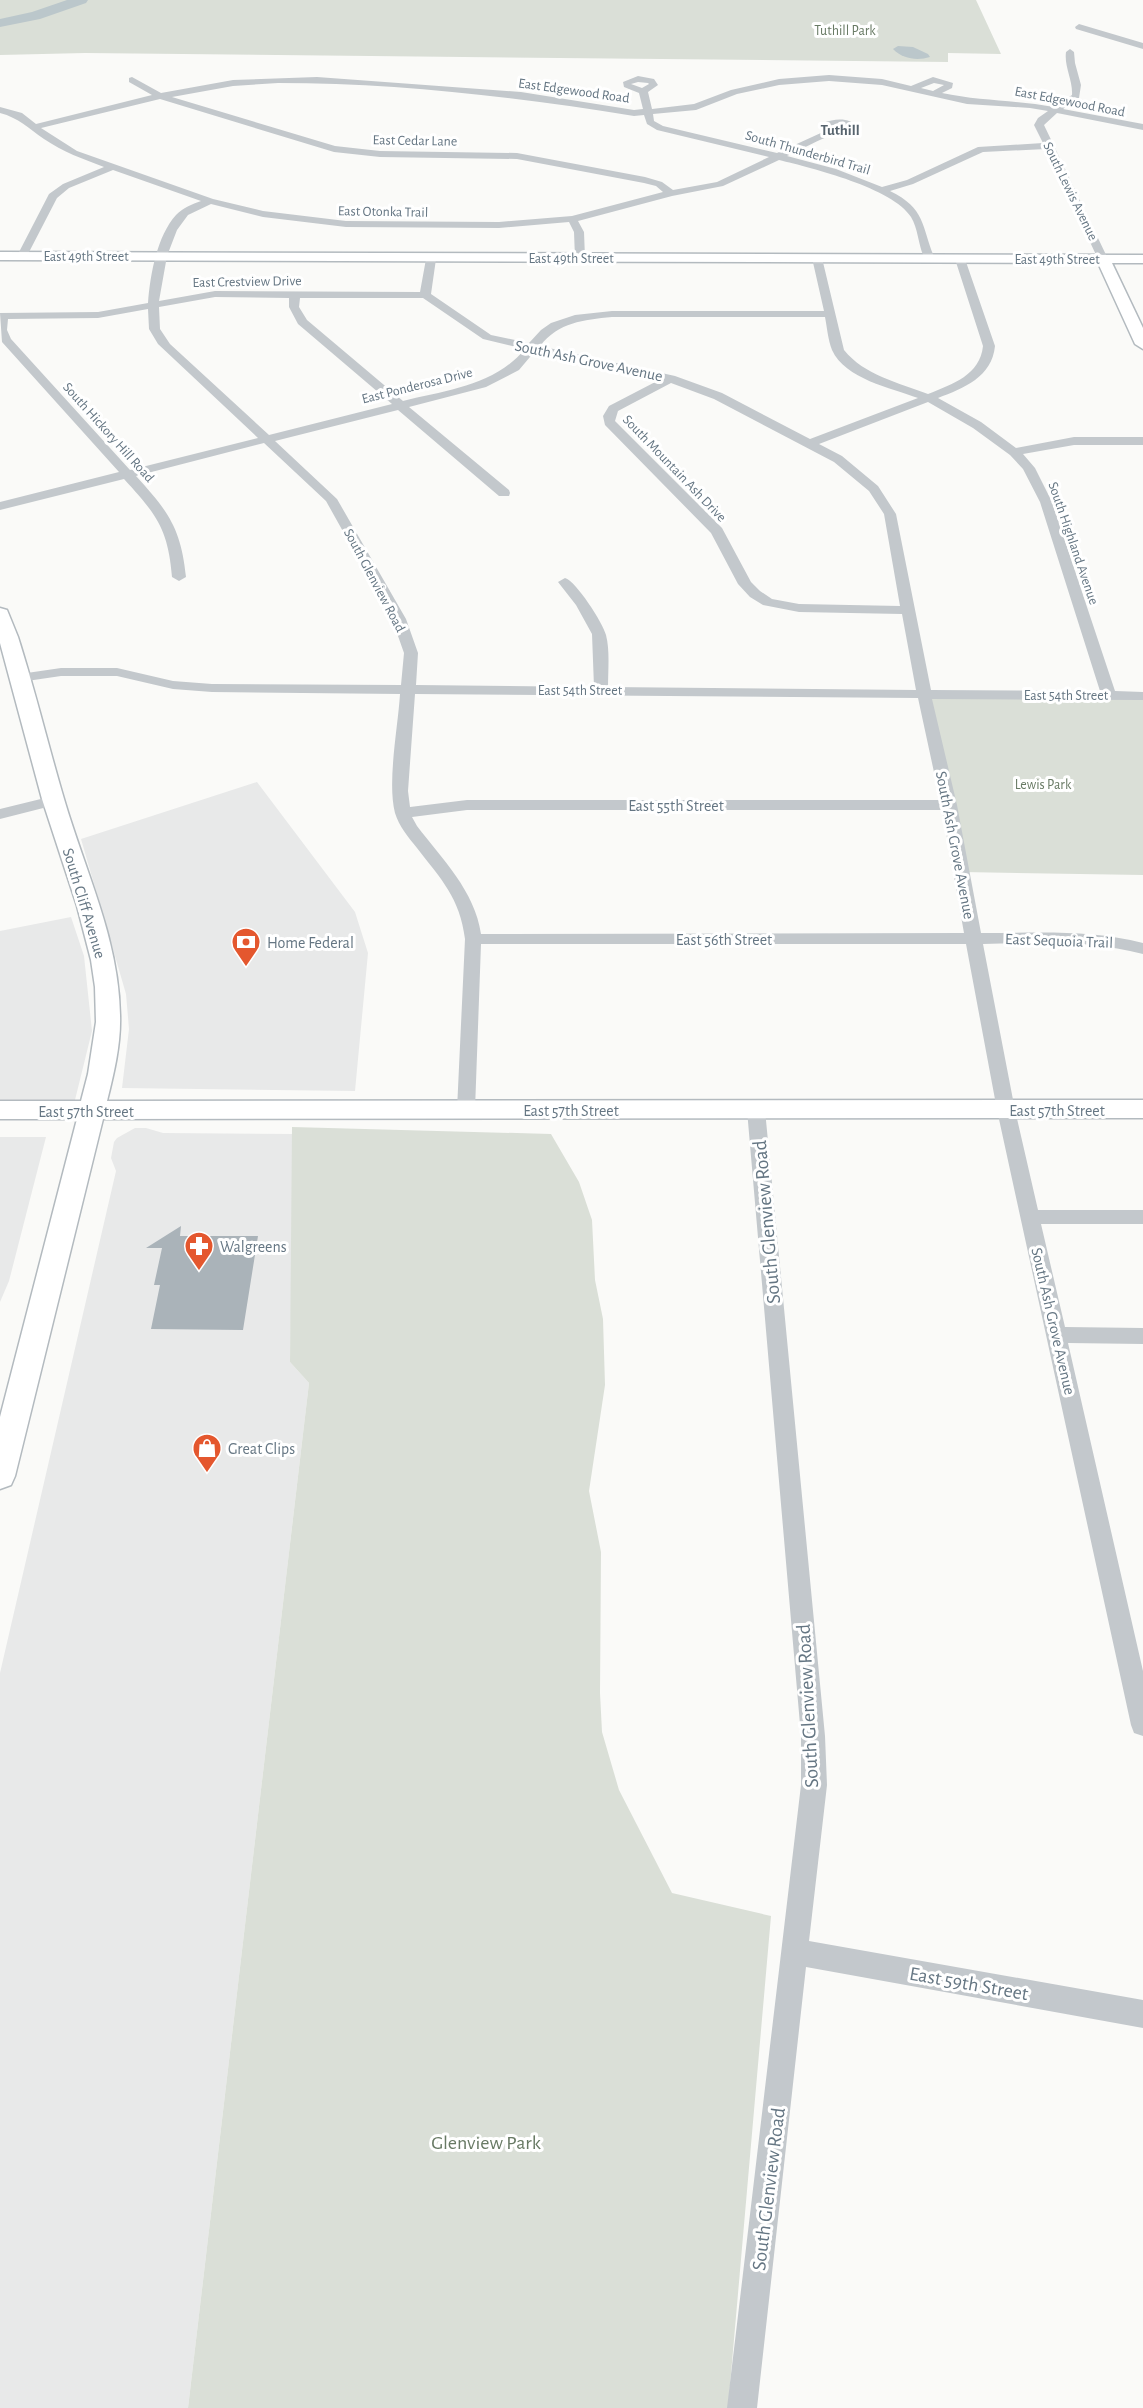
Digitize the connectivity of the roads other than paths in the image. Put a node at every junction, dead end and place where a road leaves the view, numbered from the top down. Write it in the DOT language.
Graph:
graph roads {
  1 [pos="1079,27"];
  2 [pos="1143,46"];
  3 [pos="1070,52"];
  4 [pos="132,80"];
  5 [pos="914,88"];
  6 [pos="643,91"];
  7 [pos="935,93"];
  8 [pos="160,96"];
  9 [pos="0,110"];
  10 [pos="1056,110"];
  11 [pos="648,112"];
  12 [pos="33,127"];
  13 [pos="1143,128"];
  14 [pos="828,133"];
  15 [pos="1050,146"];
  16 [pos="778,157"];
  17 [pos="112,167"];
  18 [pos="883,190"];
  19 [pos="671,193"];
  20 [pos="210,201"];
  21 [pos="572,219"];
  22 [pos="0,256"];
  23 [pos="22,256"];
  24 [pos="161,257"];
  25 [pos="580,258"];
  26 [pos="817,258"];
  27 [pos="431,259"];
  28 [pos="930,259"];
  29 [pos="960,259"];
  30 [pos="1103,259"];
  31 [pos="1143,259"];
  32 [pos="295,295"];
  33 [pos="425,295"];
  34 [pos="153,305"];
  35 [pos="829,314"];
  36 [pos="1,316"];
  37 [pos="1143,344"];
  38 [pos="531,348"];
  39 [pos="671,378"];
  40 [pos="929,398"];
  41 [pos="402,405"];
  42 [pos="267,439"];
  43 [pos="1143,441"];
  44 [pos="811,443"];
  45 [pos="1014,452"];
  46 [pos="127,475"];
  47 [pos="504,493"];
  48 [pos="0,506"];
  49 [pos="179,577"];
  50 [pos="565,582"];
  51 [pos="907,610"];
  52 [pos="0,614"];
  53 [pos="20,678"];
  54 [pos="410,690"];
  55 [pos="601,690"];
  56 [pos="924,694"];
  57 [pos="1109,696"];
  58 [pos="1143,696"];
  59 [pos="53,801"];
  60 [pos="949,805"];
  61 [pos="0,813"];
  62 [pos="403,813"];
  63 [pos="975,938"];
  64 [pos="473,939"];
  65 [pos="1143,949"];
  66 [pos="1143,1109"];
  67 [pos="0,1110"];
  68 [pos="466,1110"];
  69 [pos="756,1110"];
  70 [pos="1006,1110"];
  71 [pos="92,1111"];
  72 [pos="1031,1217"];
  73 [pos="1143,1217"];
  74 [pos="1058,1335"];
  75 [pos="1143,1336"];
  76 [pos="0,1476"];
  77 [pos="1143,1725"];
  78 [pos="795,1952"];
  79 [pos="1143,2014"];
  80 [pos="742,2408"];
  1 -- 2 [label="street"];
  3 -- 10 [label="street"];
  4 -- 8 [label="street, East Cedar Lane"];
  5 -- 7 [label="street, East Edgewood Road"];
  5 -- 7 [label="street"];
  5 -- 11 [label="street, East Edgewood Road"];
  6 -- 11 [label="street"];
  7 -- 10 [label="street, East Edgewood Road"];
  8 -- 11 [label="street, East Edgewood Road"];
  8 -- 12 [label="street, East Edgewood Road"];
  8 -- 19 [label="street, East Cedar Lane"];
  9 -- 12 [label="street, East Otonka Trail"];
  10 -- 13 [label="street, East Edgewood Road"];
  10 -- 15 [label="street, South Lewis Avenue"];
  11 -- 16 [label="street, South Thunderbird Trail"];
  12 -- 17 [label="street, East Otonka Trail"];
  14 -- 16 [label="street, East Otonka Trail"];
  15 -- 18 [label="street"];
  15 -- 30 [label="street, South Lewis Avenue"];
  16 -- 18 [label="street, South Thunderbird Trail"];
  16 -- 19 [label="street, East Otonka Trail"];
  17 -- 20 [label="street, East Otonka Trail"];
  17 -- 23 [label="street"];
  18 -- 28 [label="street, South Thunderbird Trail"];
  19 -- 21 [label="street, East Otonka Trail"];
  20 -- 21 [label="street, East Otonka Trail"];
  20 -- 24 [label="street, South Glenview Road"];
  21 -- 25 [label="street"];
  22 -- 23 [label="main road, East 49th Street"];
  23 -- 24 [label="main road, East 49th Street"];
  24 -- 27 [label="main road, East 49th Street"];
  24 -- 34 [label="street, South Glenview Road"];
  25 -- 26 [label="main road, East 49th Street"];
  25 -- 27 [label="main road, East 49th Street"];
  26 -- 28 [label="main road, East 49th Street"];
  26 -- 35 [label="street, South Highland Avenue"];
  27 -- 33 [label="street"];
  28 -- 29 [label="main road, East 49th Street"];
  29 -- 30 [label="main road, East 49th Street"];
  29 -- 40 [label="street"];
  30 -- 31 [label="main road, East 49th Street"];
  30 -- 37 [label="main road, South Lewis Avenue"];
  32 -- 33 [label="street, East Crestview Drive"];
  32 -- 34 [label="street, East Crestview Drive"];
  32 -- 41 [label="street"];
  33 -- 38 [label="street, South Ash Grove Avenue"];
  34 -- 36 [label="street, East Crestview Drive"];
  34 -- 42 [label="street, South Glenview Road"];
  35 -- 38 [label="street, East Ponderosa Drive"];
  35 -- 40 [label="street, South Highland Avenue"];
  36 -- 46 [label="street, South Hickory Hill Road"];
  38 -- 39 [label="street, South Ash Grove Avenue"];
  38 -- 41 [label="street, East Ponderosa Drive"];
  39 -- 44 [label="street, South Ash Grove Avenue"];
  39 -- 51 [label="street, South Mountain Ash Drive"];
  40 -- 44 [label="street"];
  40 -- 45 [label="street, South Highland Avenue"];
  41 -- 42 [label="street, East Ponderosa Drive"];
  41 -- 47 [label="street"];
  42 -- 46 [label="street, East Ponderosa Drive"];
  42 -- 54 [label="street, South Glenview Road"];
  43 -- 45 [label="street"];
  44 -- 51 [label="street, South Ash Grove Avenue"];
  45 -- 57 [label="street, South Highland Avenue"];
  46 -- 48 [label="street, East Ponderosa Drive"];
  46 -- 49 [label="street, South Hickory Hill Road"];
  50 -- 55 [label="street"];
  51 -- 56 [label="street, South Ash Grove Avenue"];
  52 -- 53 [label="main road, South Cliff Avenue"];
  53 -- 54 [label="street, East 54th Street"];
  53 -- 59 [label="main road, South Cliff Avenue"];
  54 -- 55 [label="street, East 54th Street"];
  54 -- 62 [label="street, South Glenview Road"];
  55 -- 56 [label="street, East 54th Street"];
  56 -- 57 [label="street, East 54th Street"];
  56 -- 60 [label="street, South Ash Grove Avenue"];
  57 -- 58 [label="street, East 54th Street"];
  59 -- 61 [label="street"];
  59 -- 71 [label="main road, South Cliff Avenue"];
  60 -- 62 [label="street, East 55th Street"];
  60 -- 63 [label="street, South Ash Grove Avenue"];
  62 -- 64 [label="street, South Glenview Road"];
  63 -- 64 [label="street, East 56th Street"];
  63 -- 65 [label="street, East Sequoia Trail"];
  63 -- 70 [label="street, South Ash Grove Avenue"];
  64 -- 68 [label="street, South Glenview Road"];
  66 -- 70 [label="main road, East 57th Street"];
  67 -- 71 [label="main road, East 57th Street"];
  68 -- 69 [label="main road, East 57th Street"];
  68 -- 71 [label="main road, East 57th Street"];
  69 -- 70 [label="main road, East 57th Street"];
  69 -- 78 [label="street, South Glenview Road"];
  70 -- 72 [label="street, South Ash Grove Avenue"];
  71 -- 76 [label="main road, South Cliff Avenue"];
  72 -- 73 [label="street"];
  72 -- 74 [label="street, South Ash Grove Avenue"];
  74 -- 75 [label="street"];
  74 -- 77 [label="street, South Ash Grove Avenue"];
  78 -- 79 [label="street, East 59th Street"];
  78 -- 80 [label="street, South Glenview Road"];
}
